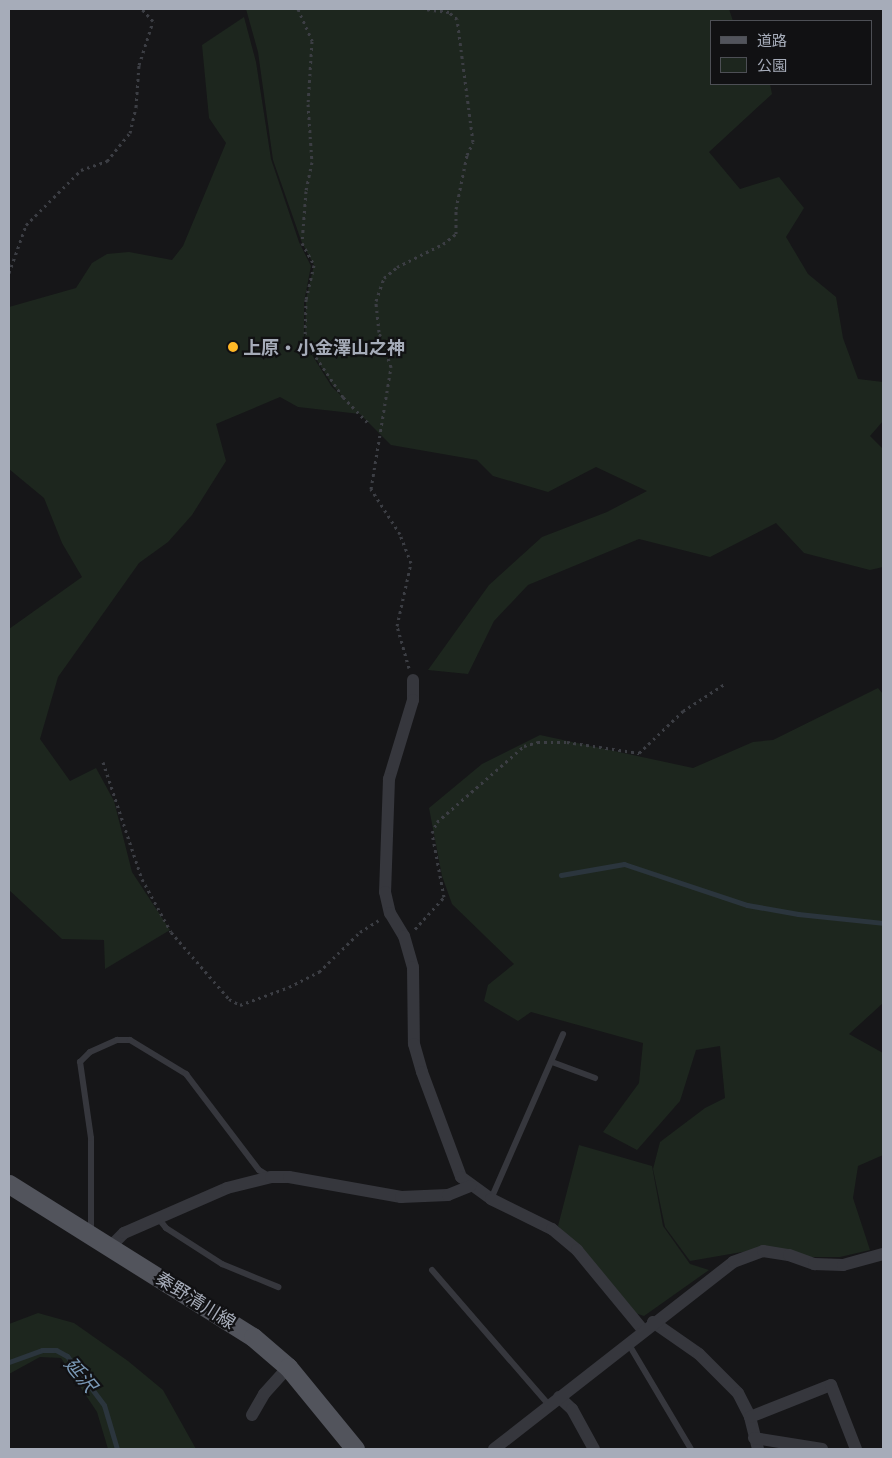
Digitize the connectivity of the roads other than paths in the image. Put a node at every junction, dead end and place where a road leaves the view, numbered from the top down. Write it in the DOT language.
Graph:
graph roads {
  1 [pos="414,680"];
  2 [pos="563,1034"];
  3 [pos="552,1062"];
  4 [pos="595,1078"];
  5 [pos="271,1177"];
  6 [pos="9,1184"];
  7 [pos="470,1186"];
  8 [pos="491,1199"];
  9 [pos="158,1218"];
  10 [pos="90,1234"];
  11 [pos="110,1247"];
  12 [pos="883,1254"];
  13 [pos="432,1270"];
  14 [pos="278,1287"];
  15 [pos="653,1322"];
  16 [pos="643,1330"];
  17 [pos="628,1342"];
  18 [pos="288,1367"];
  19 [pos="559,1397"];
  20 [pos="549,1405"];
  21 [pos="252,1415"];
  22 [pos="750,1416"];
  23 [pos="756,1444"];
  24 [pos="356,1449"];
  25 [pos="494,1449"];
  26 [pos="594,1449"];
  27 [pos="692,1449"];
  28 [pos="822,1449"];
  29 [pos="856,1449"];
  1 -- 7 [label="street"];
  2 -- 3 [label="lane"];
  3 -- 4 [label="lane"];
  3 -- 8 [label="lane"];
  5 -- 7 [label="street"];
  5 -- 9 [label="street"];
  5 -- 10 [label="lane"];
  6 -- 10 [label="main road, 秦野清川線"];
  7 -- 8 [label="street"];
  8 -- 16 [label="street"];
  9 -- 11 [label="street"];
  9 -- 14 [label="lane"];
  10 -- 11 [label="main road, 秦野清川線"];
  11 -- 18 [label="main road, 秦野清川線"];
  12 -- 15 [label="street"];
  13 -- 20 [label="lane"];
  15 -- 16 [label="street"];
  15 -- 22 [label="street"];
  16 -- 17 [label="street"];
  17 -- 19 [label="street"];
  17 -- 27 [label="lane"];
  18 -- 21 [label="street"];
  18 -- 24 [label="main road, 秦野清川線"];
  19 -- 20 [label="street"];
  19 -- 26 [label="street"];
  20 -- 25 [label="street"];
  22 -- 23 [label="street"];
  22 -- 29 [label="street"];
  23 -- 28 [label="street"];
}
